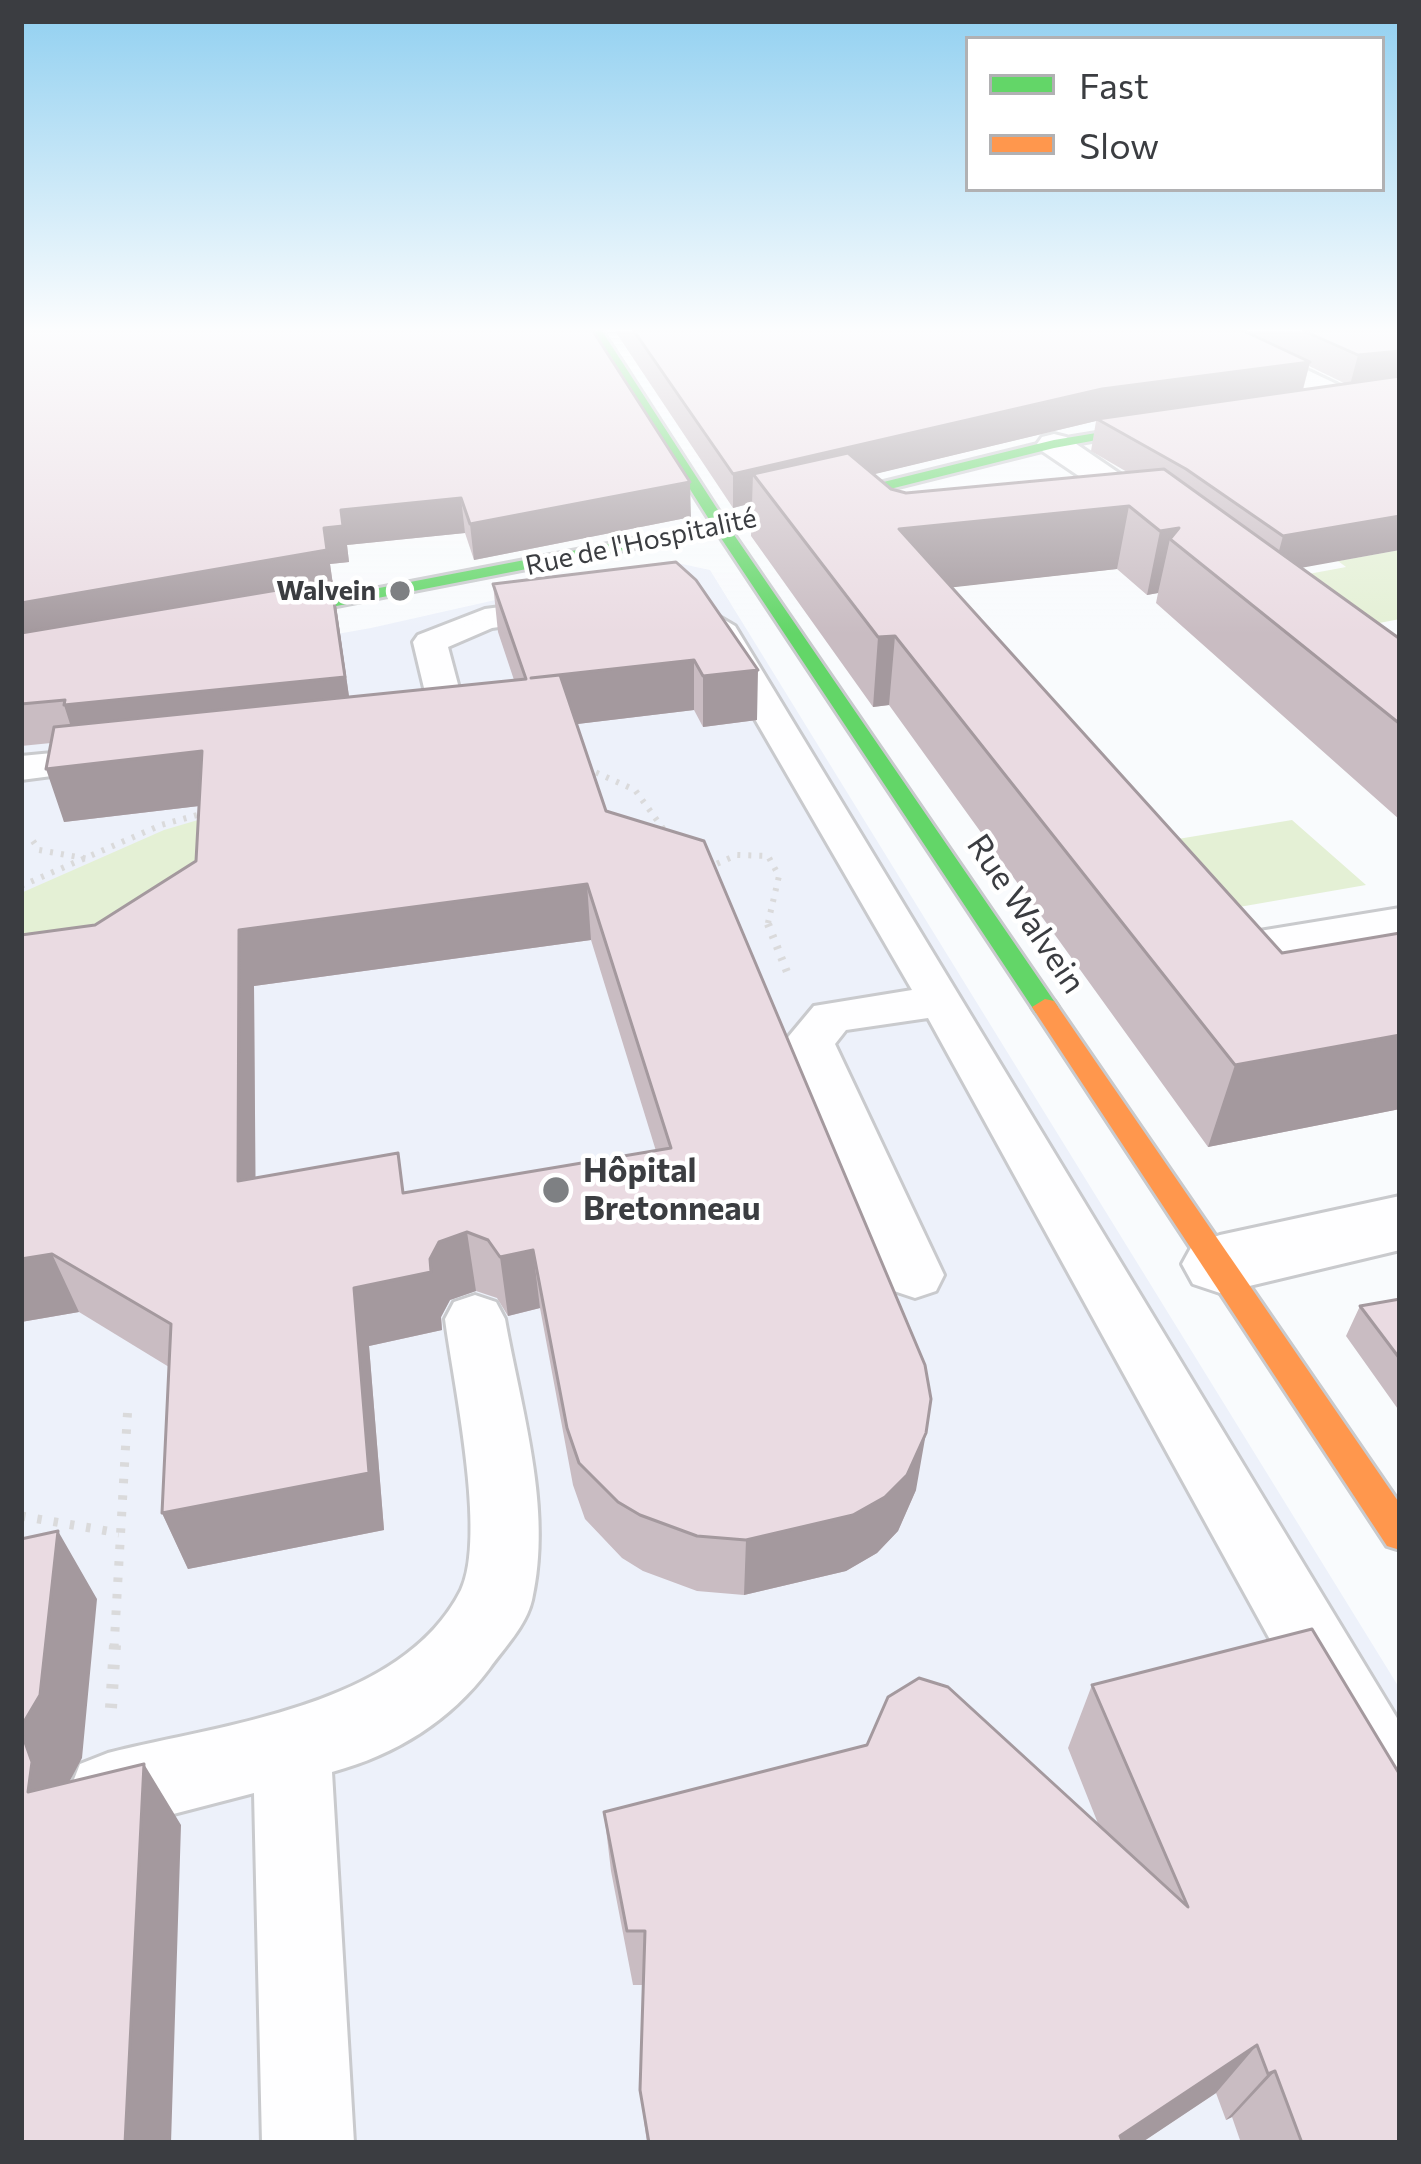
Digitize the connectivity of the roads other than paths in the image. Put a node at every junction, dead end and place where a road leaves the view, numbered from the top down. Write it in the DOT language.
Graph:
graph roads {
  1 [pos="660,432"];
  2 [pos="1127,432"];
  3 [pos="1054,444"];
  4 [pos="849,495"];
  5 [pos="1163,515"];
  6 [pos="1115,520"];
  7 [pos="883,526"];
  8 [pos="721,527"];
  9 [pos="1200,543"];
  10 [pos="683,594"];
  11 [pos="617,602"];
  12 [pos="224,622"];
  13 [pos="379,730"];
  14 [pos="164,753"];
  15 [pos="21,768"];
  16 [pos="1400,921"];
  17 [pos="1229,950"];
  18 [pos="942,1001"];
  19 [pos="1400,1222"];
  20 [pos="1220,1264"];
  21 [pos="915,1275"];
  22 [pos="475,1319"];
  23 [pos="1400,1534"];
  24 [pos="292,1744"];
  25 [pos="107,1792"];
  26 [pos="1400,1797"];
  27 [pos="308,2143"];
  1 -- 8 [label="street, Rue Walvein"];
  2 -- 3 [label="street, Rue de l'Hospitalité"];
  3 -- 4 [label="street, Rue de l'Hospitalité"];
  3 -- 5 [label="street"];
  4 -- 7 [label="lane"];
  4 -- 8 [label="street, Rue de l'Hospitalité"];
  5 -- 6 [label="lane"];
  5 -- 9 [label="street"];
  8 -- 12 [label="street, Rue de l'Hospitalité"];
  8 -- 20 [label="street, Rue Walvein"];
  10 -- 18 [label="lane"];
  11 -- 13 [label="lane"];
  14 -- 15 [label="lane"];
  16 -- 17 [label="lane"];
  18 -- 21 [label="lane"];
  18 -- 26 [label="lane"];
  19 -- 20 [label="street"];
  20 -- 23 [label="street, Rue Walvein"];
  22 -- 24 [label="lane"];
  24 -- 25 [label="lane"];
  24 -- 27 [label="lane"];
}
